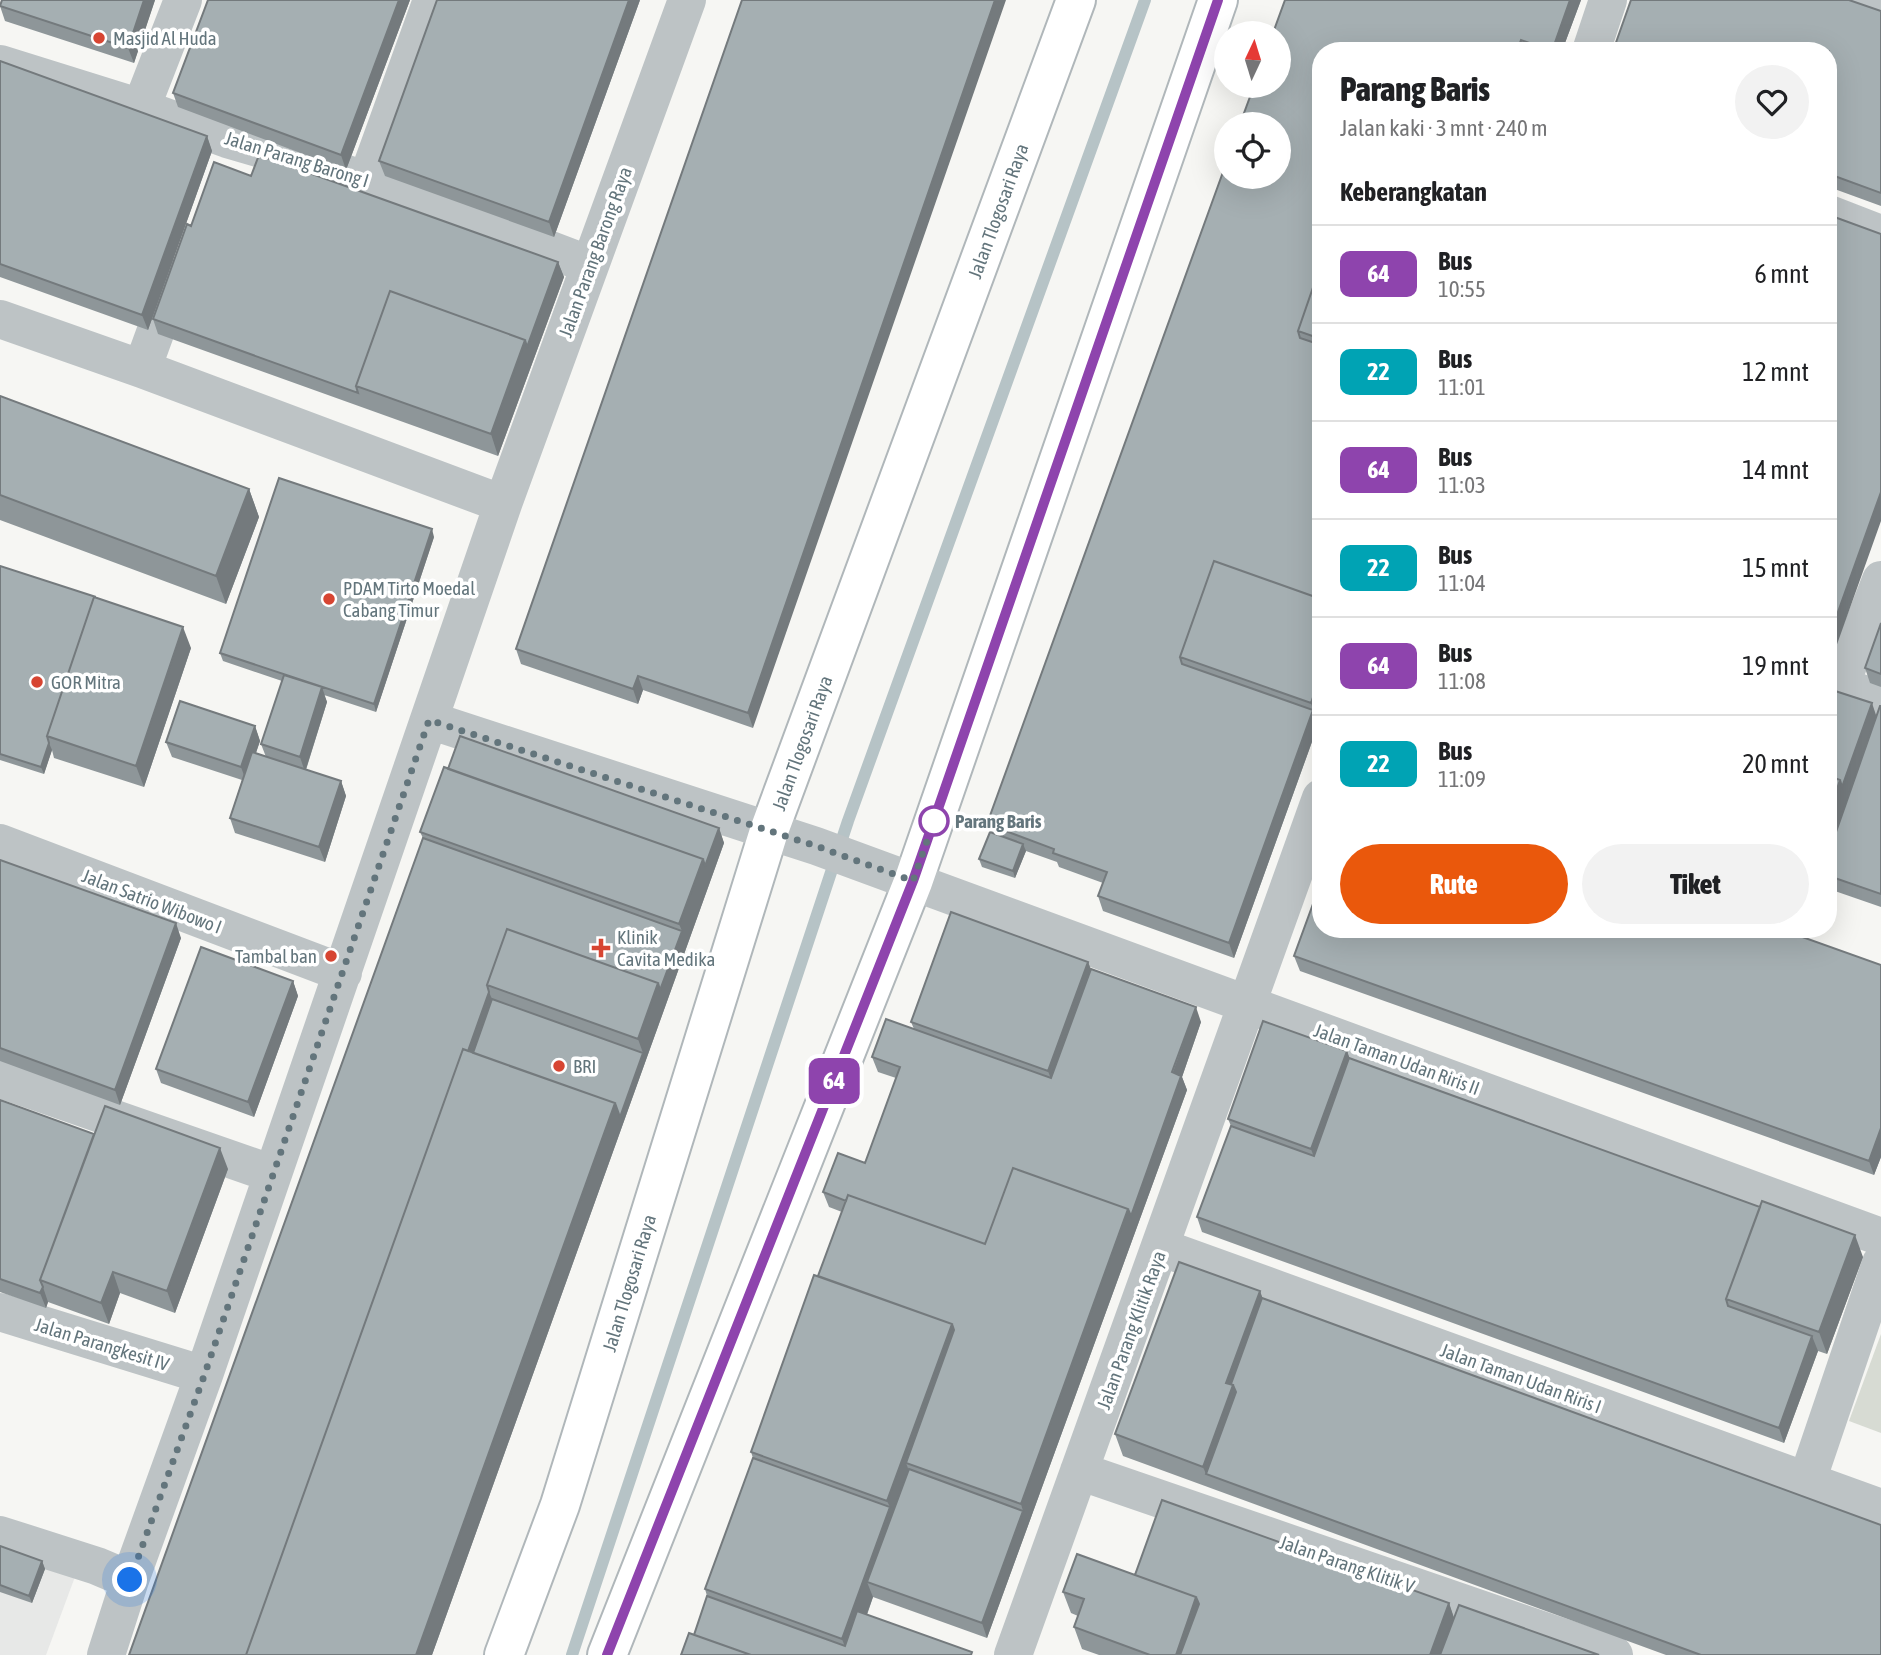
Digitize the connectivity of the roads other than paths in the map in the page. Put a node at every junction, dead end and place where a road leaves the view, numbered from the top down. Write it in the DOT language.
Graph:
graph roads {
  1 [pos="183,0"];
  2 [pos="432,0"];
  3 [pos="687,0"];
  4 [pos="1076,0"];
  5 [pos="1218,0"];
  6 [pos="1608,0"];
  7 [pos="1859,0"];
  8 [pos="1881,8"];
  9 [pos="1594,42"];
  10 [pos="0,64"];
  11 [pos="141,108"];
  12 [pos="227,139"];
  13 [pos="214,174"];
  14 [pos="367,180"];
  15 [pos="1837,217"];
  16 [pos="1881,234"];
  17 [pos="187,244"];
  18 [pos="590,265"];
  19 [pos="0,319"];
  20 [pos="142,369"];
  21 [pos="503,504"];
  22 [pos="1881,580"];
  23 [pos="1837,677"];
  24 [pos="1837,685"];
  25 [pos="1881,699"];
  26 [pos="429,720"];
  27 [pos="1312,823"];
  28 [pos="769,831"];
  29 [pos="0,843"];
  30 [pos="903,878"];
  31 [pos="343,973"];
  32 [pos="1248,1004"];
  33 [pos="0,1079"];
  34 [pos="272,1174"];
  35 [pos="1881,1237"];
  36 [pos="1160,1247"];
  37 [pos="1881,1263"];
  38 [pos="0,1312"];
  39 [pos="204,1376"];
  40 [pos="1079,1471"];
  41 [pos="1807,1481"];
  42 [pos="1881,1508"];
  43 [pos="0,1535"];
  44 [pos="130,1580"];
  45 [pos="106,1655"];
  46 [pos="503,1655"];
  47 [pos="607,1655"];
  48 [pos="1013,1655"];
  49 [pos="1614,1655"];
  1 -- 11 [label="street"];
  2 -- 14 [label="street"];
  3 -- 18 [label="street, Jalan Parang Barong Raya"];
  4 -- 28 [label="street, Jalan Tlogosari Raya"];
  5 -- 30 [label="street"];
  6 -- 9 [label="street"];
  7 -- 8 [label="street"];
  10 -- 11 [label="street, Jalan Parang Barong I"];
  11 -- 12 [label="street, Jalan Parang Barong I"];
  12 -- 13 [label="street"];
  12 -- 14 [label="street, Jalan Parang Barong I"];
  14 -- 18 [label="street, Jalan Parang Barong I"];
  15 -- 16 [label="street"];
  17 -- 20 [label="street"];
  18 -- 21 [label="street, Jalan Parang Barong Raya"];
  19 -- 20 [label="street"];
  20 -- 21 [label="street"];
  21 -- 26 [label="street, Jalan Parang Barong Raya"];
  22 -- 23 [label="street"];
  24 -- 25 [label="street"];
  26 -- 28 [label="street, Jalan Taman Udan Riris II"];
  26 -- 31 [label="street, Jalan Parang Barong Raya"];
  27 -- 32 [label="street, Jalan Parang Klitik Raya"];
  28 -- 30 [label="street, Jalan Taman Udan Riris II"];
  28 -- 46 [label="street, Jalan Tlogosari Raya"];
  29 -- 31 [label="street, Jalan Satrio Wibowo I"];
  30 -- 32 [label="street, Jalan Taman Udan Riris II"];
  30 -- 47 [label="street"];
  31 -- 34 [label="street, Jalan Parang Barong Raya"];
  32 -- 35 [label="street, Jalan Taman Udan Riris II"];
  32 -- 36 [label="street, Jalan Parang Klitik Raya"];
  33 -- 34 [label="street"];
  34 -- 39 [label="street, Jalan Parang Barong Raya"];
  36 -- 40 [label="street, Jalan Parang Klitik Raya"];
  36 -- 41 [label="street, Jalan Taman Udan Riris I"];
  37 -- 41 [label="street"];
  38 -- 39 [label="street, Jalan Parangkesit IV"];
  39 -- 44 [label="street, Jalan Parang Barong Raya"];
  40 -- 48 [label="street, Jalan Parang Klitik Raya"];
  40 -- 49 [label="street, Jalan Parang Klitik V"];
  41 -- 42 [label="street, Jalan Taman Udan Riris I"];
  43 -- 44 [label="street"];
  44 -- 45 [label="street, Jalan Parang Barong Raya"];
}
